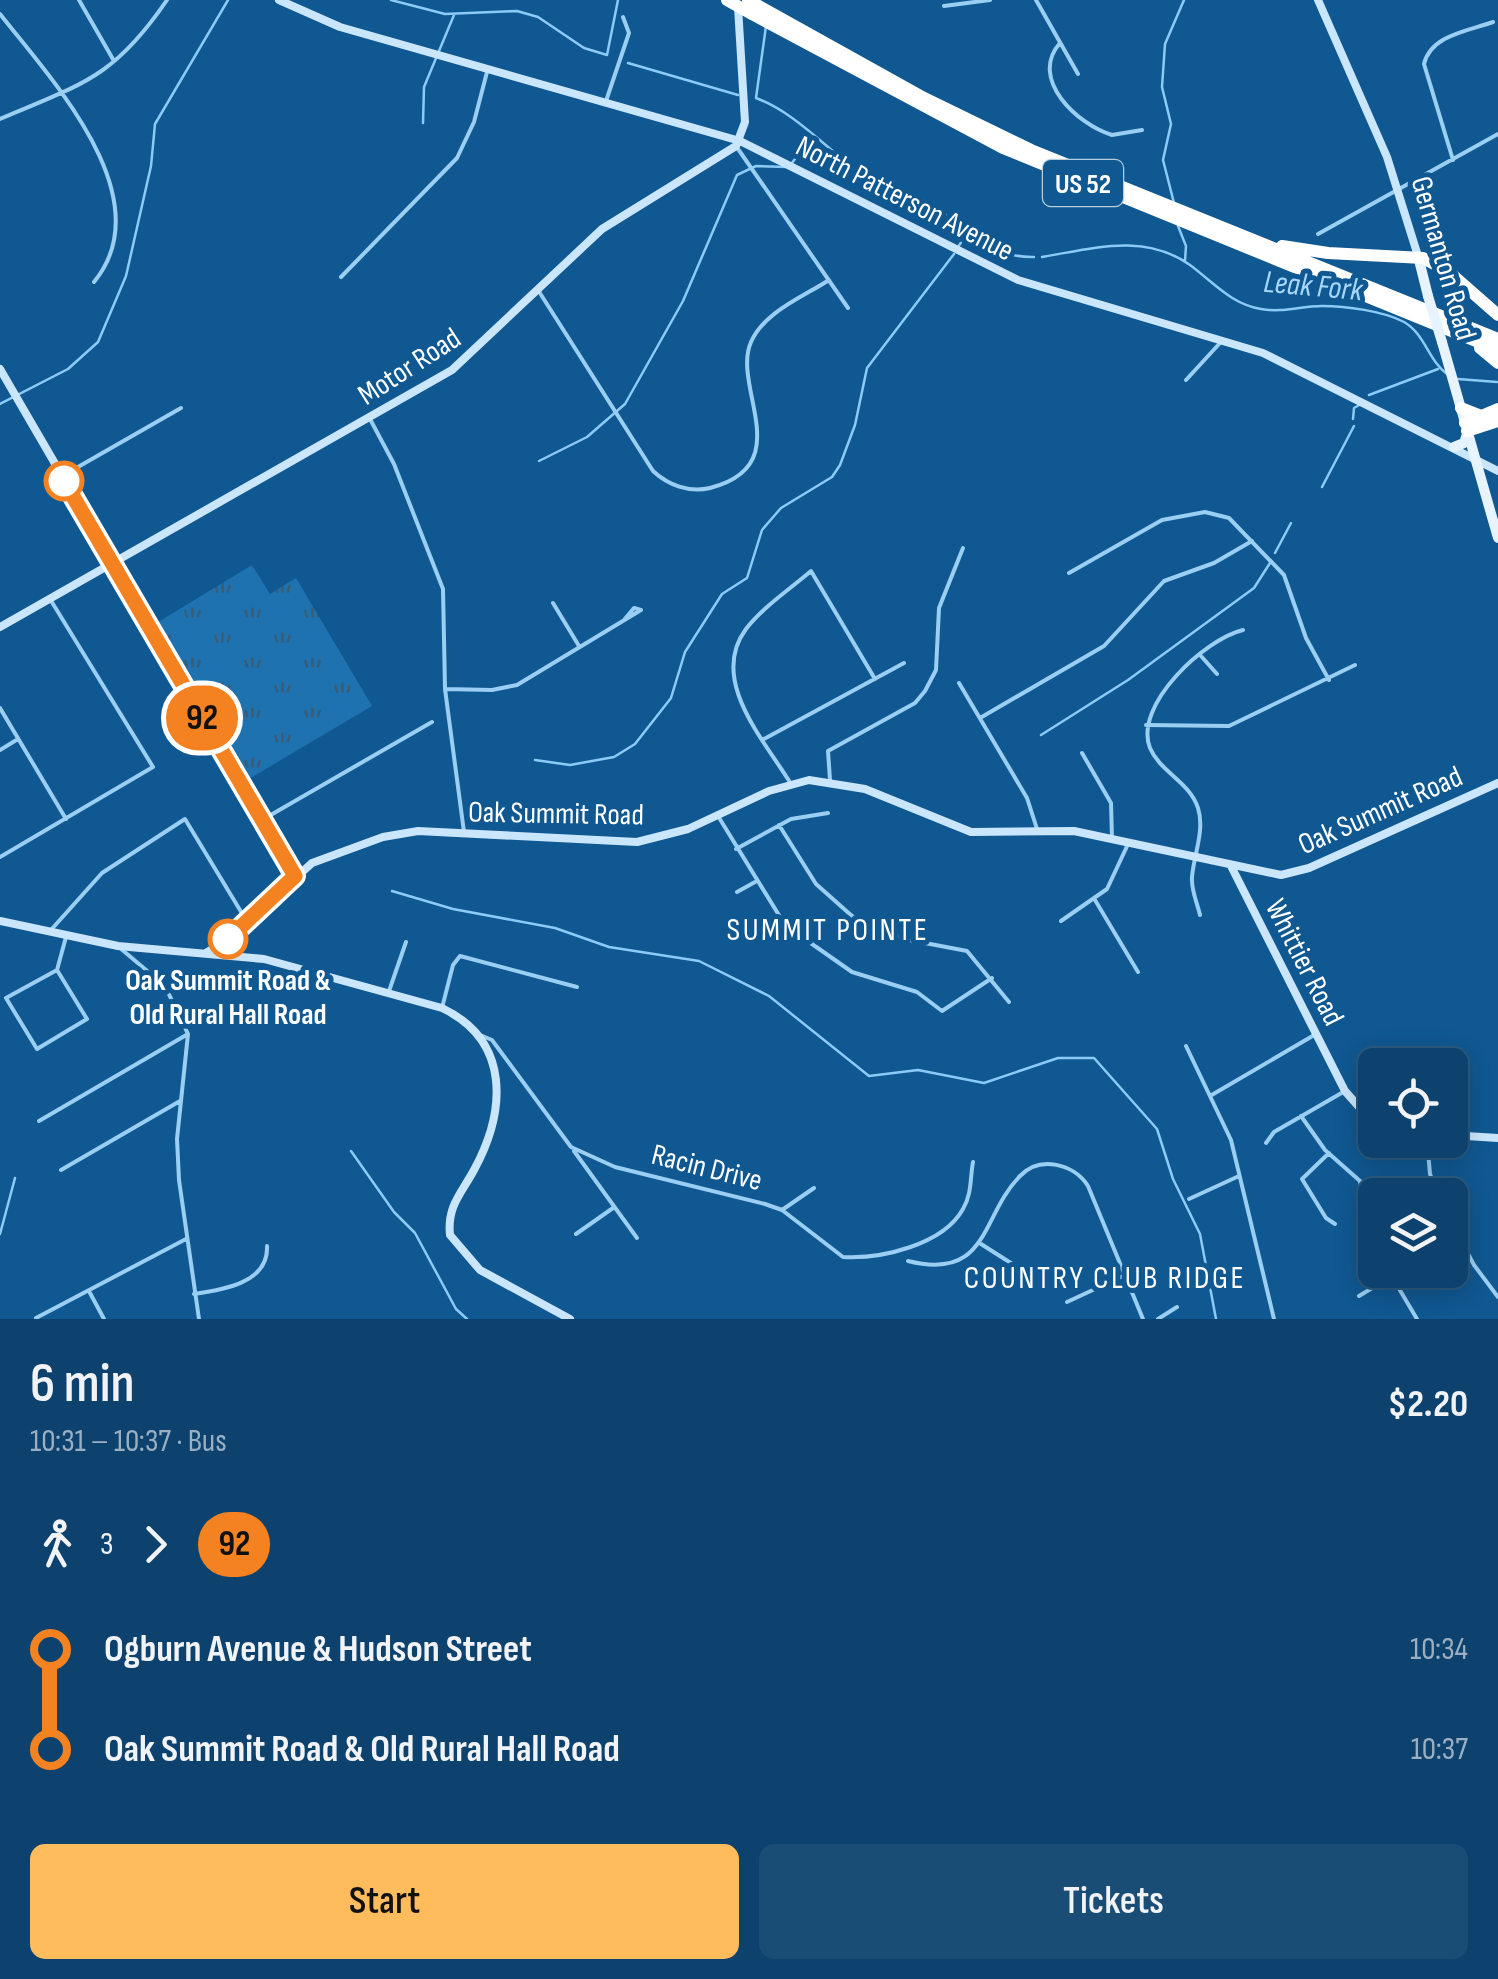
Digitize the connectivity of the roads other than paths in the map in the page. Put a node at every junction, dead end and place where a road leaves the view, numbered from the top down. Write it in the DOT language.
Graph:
graph roads {
  1 [pos="79,0"];
  2 [pos="167,0"];
  3 [pos="280,0"];
  4 [pos="728,0"];
  5 [pos="737,0"];
  6 [pos="990,0"];
  7 [pos="1036,0"];
  8 [pos="1318,0"];
  9 [pos="944,6"];
  10 [pos="753,7"];
  11 [pos="0,14"];
  12 [pos="623,17"];
  13 [pos="1493,22"];
  14 [pos="1060,43"];
  15 [pos="116,62"];
  16 [pos="488,67"];
  17 [pos="1078,74"];
  18 [pos="63,96"];
  19 [pos="606,101"];
  20 [pos="0,119"];
  21 [pos="1142,130"];
  22 [pos="1498,134"];
  23 [pos="738,144"];
  24 [pos="1453,160"];
  25 [pos="1400,192"];
  26 [pos="1318,234"];
  27 [pos="1241,236"];
  28 [pos="1418,256"];
  29 [pos="1427,267"];
  30 [pos="340,277"];
  31 [pos="829,280"];
  32 [pos="94,282"];
  33 [pos="538,290"];
  34 [pos="848,308"];
  35 [pos="1498,316"];
  36 [pos="1456,334"];
  37 [pos="1498,339"];
  38 [pos="1224,340"];
  39 [pos="1498,350"];
  40 [pos="1498,363"];
  41 [pos="0,369"];
  42 [pos="1186,380"];
  43 [pos="181,408"];
  44 [pos="1460,408"];
  45 [pos="1498,409"];
  46 [pos="1479,416"];
  47 [pos="370,419"];
  48 [pos="1498,421"];
  49 [pos="1466,429"];
  50 [pos="1454,447"];
  51 [pos="1475,458"];
  52 [pos="1498,471"];
  53 [pos="62,477"];
  54 [pos="1498,538"];
  55 [pos="1252,540"];
  56 [pos="963,548"];
  57 [pos="112,563"];
  58 [pos="1069,573"];
  59 [pos="50,599"];
  60 [pos="553,603"];
  61 [pos="624,620"];
  62 [pos="0,627"];
  63 [pos="1242,630"];
  64 [pos="580,647"];
  65 [pos="1201,656"];
  66 [pos="904,663"];
  67 [pos="1354,665"];
  68 [pos="1217,674"];
  69 [pos="875,680"];
  70 [pos="1329,680"];
  71 [pos="958,683"];
  72 [pos="445,689"];
  73 [pos="0,708"];
  74 [pos="980,718"];
  75 [pos="432,722"];
  76 [pos="1146,725"];
  77 [pos="18,739"];
  78 [pos="764,739"];
  79 [pos="0,750"];
  80 [pos="1082,752"];
  81 [pos="830,780"];
  82 [pos="1498,783"];
  83 [pos="791,784"];
  84 [pos="828,813"];
  85 [pos="718,816"];
  86 [pos="66,819"];
  87 [pos="262,820"];
  88 [pos="779,825"];
  89 [pos="1038,832"];
  90 [pos="464,834"];
  91 [pos="1112,838"];
  92 [pos="1129,842"];
  93 [pos="736,849"];
  94 [pos="0,856"];
  95 [pos="1195,858"];
  96 [pos="1232,866"];
  97 [pos="295,876"];
  98 [pos="755,882"];
  99 [pos="737,892"];
  100 [pos="1095,900"];
  101 [pos="1200,915"];
  102 [pos="247,920"];
  103 [pos="0,921"];
  104 [pos="1061,921"];
  105 [pos="784,925"];
  106 [pos="50,931"];
  107 [pos="66,937"];
  108 [pos="406,942"];
  109 [pos="766,942"];
  110 [pos="118,946"];
  111 [pos="206,952"];
  112 [pos="57,970"];
  113 [pos="1138,972"];
  114 [pos="992,978"];
  115 [pos="577,986"];
  116 [pos="388,994"];
  117 [pos="1009,1002"];
  118 [pos="442,1008"];
  119 [pos="188,1034"];
  120 [pos="1316,1034"];
  121 [pos="480,1036"];
  122 [pos="1186,1046"];
  123 [pos="1345,1090"];
  124 [pos="1210,1096"];
  125 [pos="180,1101"];
  126 [pos="1358,1105"];
  127 [pos="1302,1116"];
  128 [pos="38,1121"];
  129 [pos="1468,1136"];
  130 [pos="1498,1138"];
  131 [pos="1266,1143"];
  132 [pos="572,1148"];
  133 [pos="1328,1153"];
  134 [pos="973,1162"];
  135 [pos="61,1170"];
  136 [pos="1239,1176"];
  137 [pos="1358,1178"];
  138 [pos="814,1188"];
  139 [pos="1188,1199"];
  140 [pos="613,1208"];
  141 [pos="782,1210"];
  142 [pos="1335,1224"];
  143 [pos="576,1234"];
  144 [pos="637,1238"];
  145 [pos="186,1240"];
  146 [pos="980,1243"];
  147 [pos="267,1246"];
  148 [pos="1468,1254"];
  149 [pos="908,1261"];
  150 [pos="1014,1264"];
  151 [pos="1123,1276"];
  152 [pos="1370,1288"];
  153 [pos="1399,1288"];
  154 [pos="90,1293"];
  155 [pos="194,1294"];
  156 [pos="1359,1296"];
  157 [pos="1498,1297"];
  158 [pos="1067,1302"];
  159 [pos="1178,1307"];
  160 [pos="36,1318"];
  161 [pos="104,1319"];
  162 [pos="199,1319"];
  163 [pos="570,1319"];
  164 [pos="1142,1319"];
  165 [pos="1158,1319"];
  166 [pos="1274,1319"];
  167 [pos="1417,1319"];
  1 -- 15 [label="street"];
  2 -- 15 [label="street"];
  3 -- 16 [label="main road, North Patterson Avenue"];
  4 -- 10 [label="highway, US 52, bridge"];
  5 -- 23 [label="main road"];
  6 -- 9 [label="street"];
  7 -- 14 [label="street"];
  8 -- 25 [label="main road, Germanton Road"];
  10 -- 27 [label="highway, US 52"];
  10 -- 36 [label="highway, US 52"];
  11 -- 18 [label="street"];
  12 -- 19 [label="street"];
  13 -- 24 [label="street"];
  14 -- 17 [label="street"];
  14 -- 21 [label="street"];
  15 -- 18 [label="street"];
  16 -- 19 [label="main road, North Patterson Avenue"];
  16 -- 30 [label="street"];
  18 -- 20 [label="street"];
  18 -- 32 [label="street"];
  19 -- 23 [label="main road, North Patterson Avenue"];
  22 -- 24 [label="street"];
  23 -- 31 [label="street"];
  23 -- 33 [label="main road, Motor Road"];
  23 -- 38 [label="main road, North Patterson Avenue"];
  24 -- 25 [label="street"];
  25 -- 26 [label="street"];
  25 -- 28 [label="main road, Germanton Road"];
  27 -- 28 [label="highway"];
  27 -- 37 [label="highway, US 52"];
  28 -- 29 [label="highway"];
  29 -- 35 [label="highway"];
  29 -- 44 [label="main road, Germanton Road, bridge"];
  31 -- 33 [label="street"];
  31 -- 34 [label="street"];
  33 -- 47 [label="main road, Motor Road"];
  36 -- 39 [label="highway, US 52"];
  36 -- 40 [label="highway"];
  38 -- 42 [label="street"];
  38 -- 50 [label="main road, North Patterson Avenue"];
  41 -- 53 [label="main road"];
  43 -- 53 [label="street"];
  44 -- 46 [label="highway"];
  44 -- 49 [label="main road, Germanton Road"];
  45 -- 46 [label="highway"];
  46 -- 49 [label="highway"];
  47 -- 57 [label="main road, Motor Road"];
  47 -- 72 [label="street"];
  48 -- 49 [label="highway"];
  49 -- 50 [label="main road"];
  49 -- 51 [label="main road, Germanton Road"];
  50 -- 51 [label="main road, North Patterson Avenue"];
  51 -- 52 [label="main road, North Patterson Avenue"];
  51 -- 54 [label="main road, Germanton Road"];
  53 -- 57 [label="main road"];
  55 -- 58 [label="street"];
  55 -- 70 [label="street"];
  55 -- 74 [label="street"];
  56 -- 81 [label="street"];
  57 -- 59 [label="main road, Motor Road"];
  57 -- 87 [label="main road"];
  59 -- 62 [label="main road, Motor Road"];
  59 -- 86 [label="street"];
  60 -- 64 [label="street"];
  61 -- 64 [label="street"];
  63 -- 65 [label="street"];
  64 -- 72 [label="street"];
  65 -- 68 [label="street"];
  65 -- 76 [label="street"];
  66 -- 69 [label="street"];
  67 -- 70 [label="street"];
  69 -- 78 [label="street"];
  69 -- 78 [label="street"];
  70 -- 76 [label="street"];
  71 -- 74 [label="street"];
  72 -- 90 [label="street"];
  73 -- 77 [label="street"];
  74 -- 89 [label="street"];
  75 -- 87 [label="street"];
  76 -- 95 [label="street"];
  77 -- 79 [label="street"];
  77 -- 86 [label="street"];
  78 -- 83 [label="street"];
  80 -- 91 [label="street"];
  81 -- 83 [label="main road, Oak Summit Road"];
  81 -- 89 [label="main road, Oak Summit Road"];
  82 -- 96 [label="main road, Oak Summit Road"];
  83 -- 85 [label="main road, Oak Summit Road"];
  84 -- 88 [label="street"];
  85 -- 90 [label="main road, Oak Summit Road"];
  85 -- 93 [label="street"];
  86 -- 94 [label="street"];
  87 -- 97 [label="main road"];
  88 -- 93 [label="street"];
  88 -- 114 [label="street"];
  89 -- 91 [label="main road, Oak Summit Road"];
  90 -- 97 [label="main road, Oak Summit Road"];
  91 -- 92 [label="main road, Oak Summit Road"];
  92 -- 95 [label="main road, Oak Summit Road"];
  92 -- 100 [label="street"];
  93 -- 98 [label="street"];
  95 -- 96 [label="main road, Oak Summit Road"];
  95 -- 101 [label="street"];
  96 -- 120 [label="main road, Whittier Road"];
  97 -- 102 [label="main road, Oak Summit Road"];
  98 -- 99 [label="street"];
  98 -- 105 [label="street"];
  100 -- 104 [label="street"];
  100 -- 113 [label="street"];
  102 -- 106 [label="street"];
  102 -- 111 [label="main road, Oak Summit Road"];
  103 -- 106 [label="main road"];
  105 -- 109 [label="street"];
  105 -- 114 [label="street"];
  106 -- 107 [label="main road"];
  107 -- 110 [label="main road"];
  107 -- 112 [label="street"];
  108 -- 116 [label="street"];
  110 -- 111 [label="main road"];
  110 -- 119 [label="street"];
  111 -- 116 [label="main road"];
  112 -- 112 [label="street"];
  114 -- 117 [label="street"];
  115 -- 118 [label="street"];
  116 -- 118 [label="main road"];
  118 -- 121 [label="main road"];
  119 -- 125 [label="street"];
  119 -- 128 [label="street"];
  120 -- 123 [label="main road, Whittier Road"];
  120 -- 124 [label="street"];
  121 -- 132 [label="street, Racin Drive"];
  121 -- 163 [label="main road"];
  122 -- 124 [label="street"];
  123 -- 126 [label="main road, Whittier Road"];
  123 -- 127 [label="street"];
  124 -- 136 [label="street"];
  125 -- 135 [label="street"];
  125 -- 145 [label="street"];
  127 -- 131 [label="street"];
  127 -- 133 [label="street"];
  129 -- 130 [label="main road"];
  132 -- 140 [label="street"];
  132 -- 141 [label="street, Racin Drive"];
  133 -- 137 [label="street"];
  133 -- 142 [label="street"];
  134 -- 141 [label="street, Racin Drive"];
  136 -- 139 [label="street"];
  136 -- 166 [label="street"];
  138 -- 141 [label="street"];
  140 -- 143 [label="street"];
  140 -- 144 [label="street"];
  145 -- 154 [label="street"];
  145 -- 155 [label="street"];
  146 -- 149 [label="street"];
  146 -- 150 [label="street"];
  146 -- 151 [label="street"];
  147 -- 155 [label="street"];
  148 -- 157 [label="street"];
  151 -- 158 [label="street"];
  151 -- 164 [label="street"];
  152 -- 156 [label="street"];
  153 -- 167 [label="street"];
  154 -- 160 [label="street"];
  154 -- 161 [label="street"];
  155 -- 162 [label="street"];
  159 -- 165 [label="street"];
}
